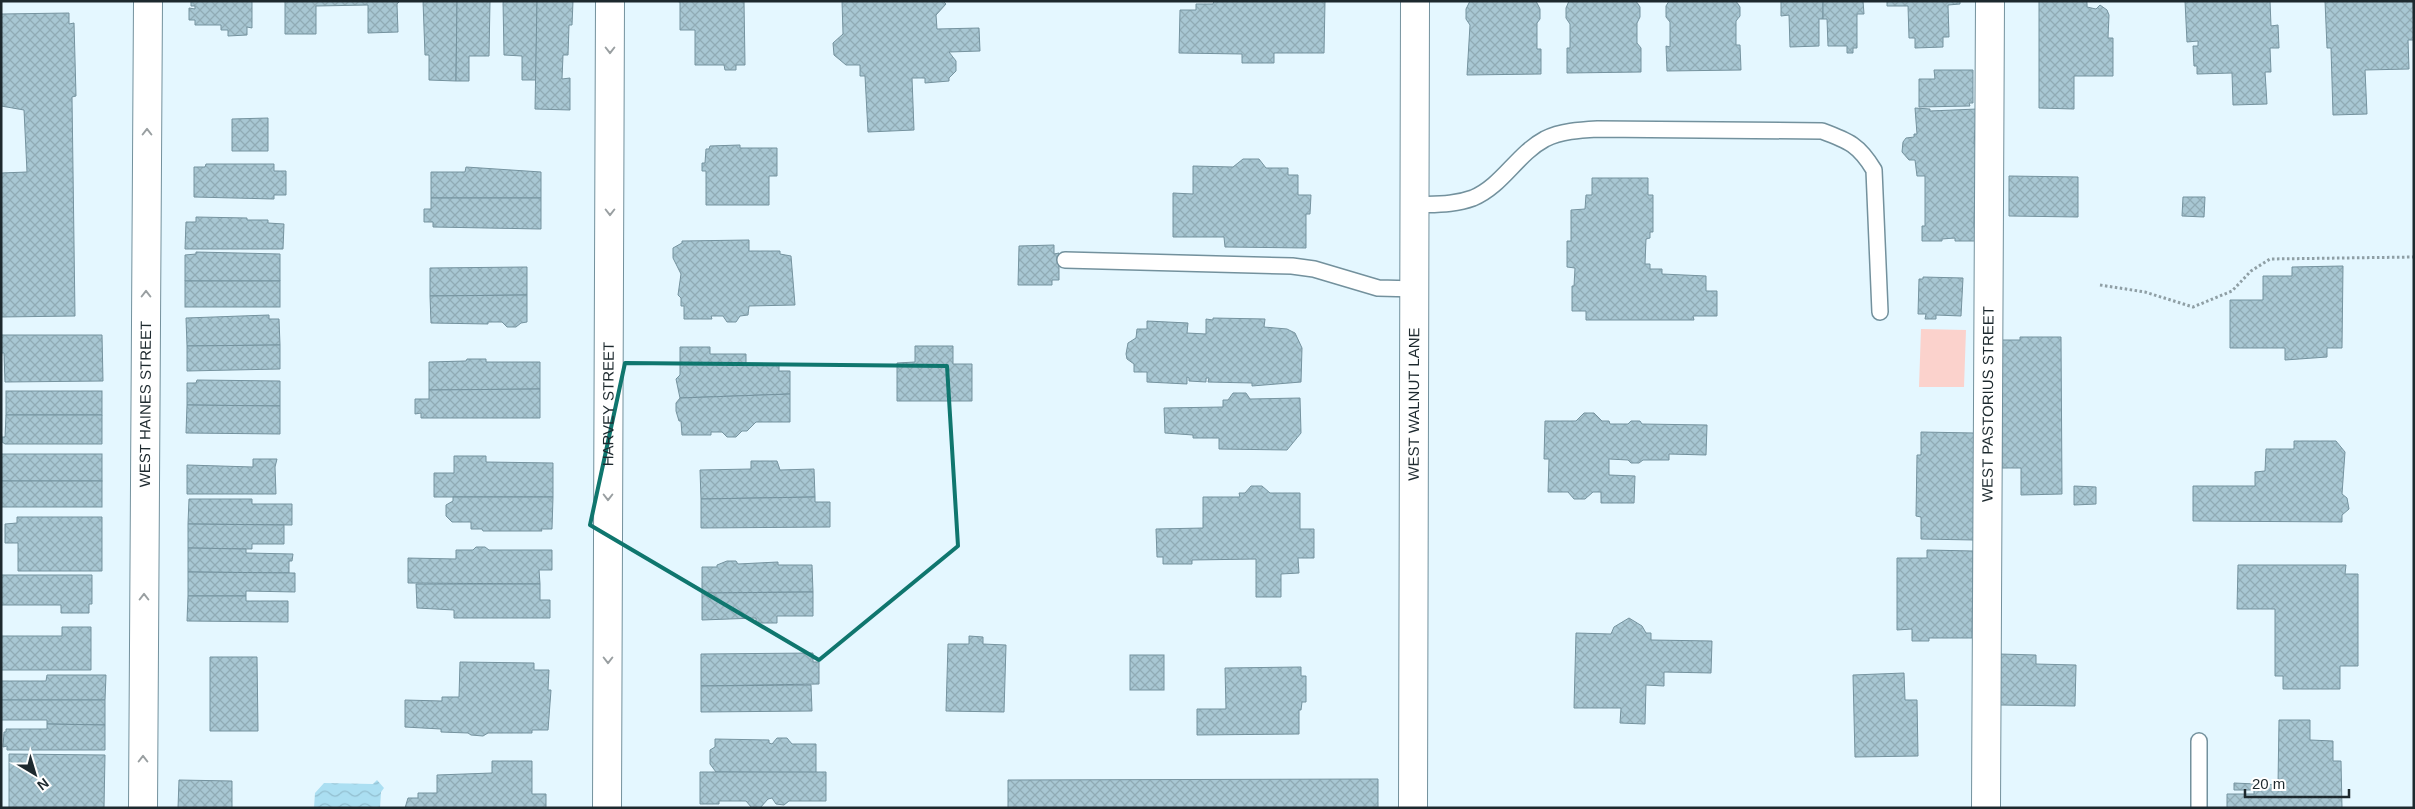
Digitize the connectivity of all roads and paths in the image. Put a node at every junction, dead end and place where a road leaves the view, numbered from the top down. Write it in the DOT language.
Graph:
graph roads {
  1 [pos="148,1"];
  2 [pos="610,1"];
  3 [pos="1415,1"];
  4 [pos="1990,1"];
  5 [pos="1415,205"];
  6 [pos="2414,257"];
  7 [pos="1065,260"];
  8 [pos="2100,285"];
  9 [pos="1416,289"];
  10 [pos="1880,312"];
  11 [pos="2198,741"];
  12 [pos="143,808"];
  13 [pos="607,808"];
  14 [pos="1413,808"];
  15 [pos="1986,808"];
  16 [pos="2199,808"];
  12 -- 1 [label="street, WEST HAINES STREET, one-way"];
  2 -- 13 [label="street, HARVEY STREET, one-way"];
  3 -- 5 [label="street, WEST WALNUT LANE"];
  4 -- 15 [label="street, WEST PASTORIUS STREET"];
  5 -- 9 [label="street, WEST WALNUT LANE"];
  5 -- 10 [label="lane"];
  6 -- 8 [label="path"];
  7 -- 9 [label="lane"];
  9 -- 14 [label="street, WEST WALNUT LANE"];
  11 -- 16 [label="lane"];
}
